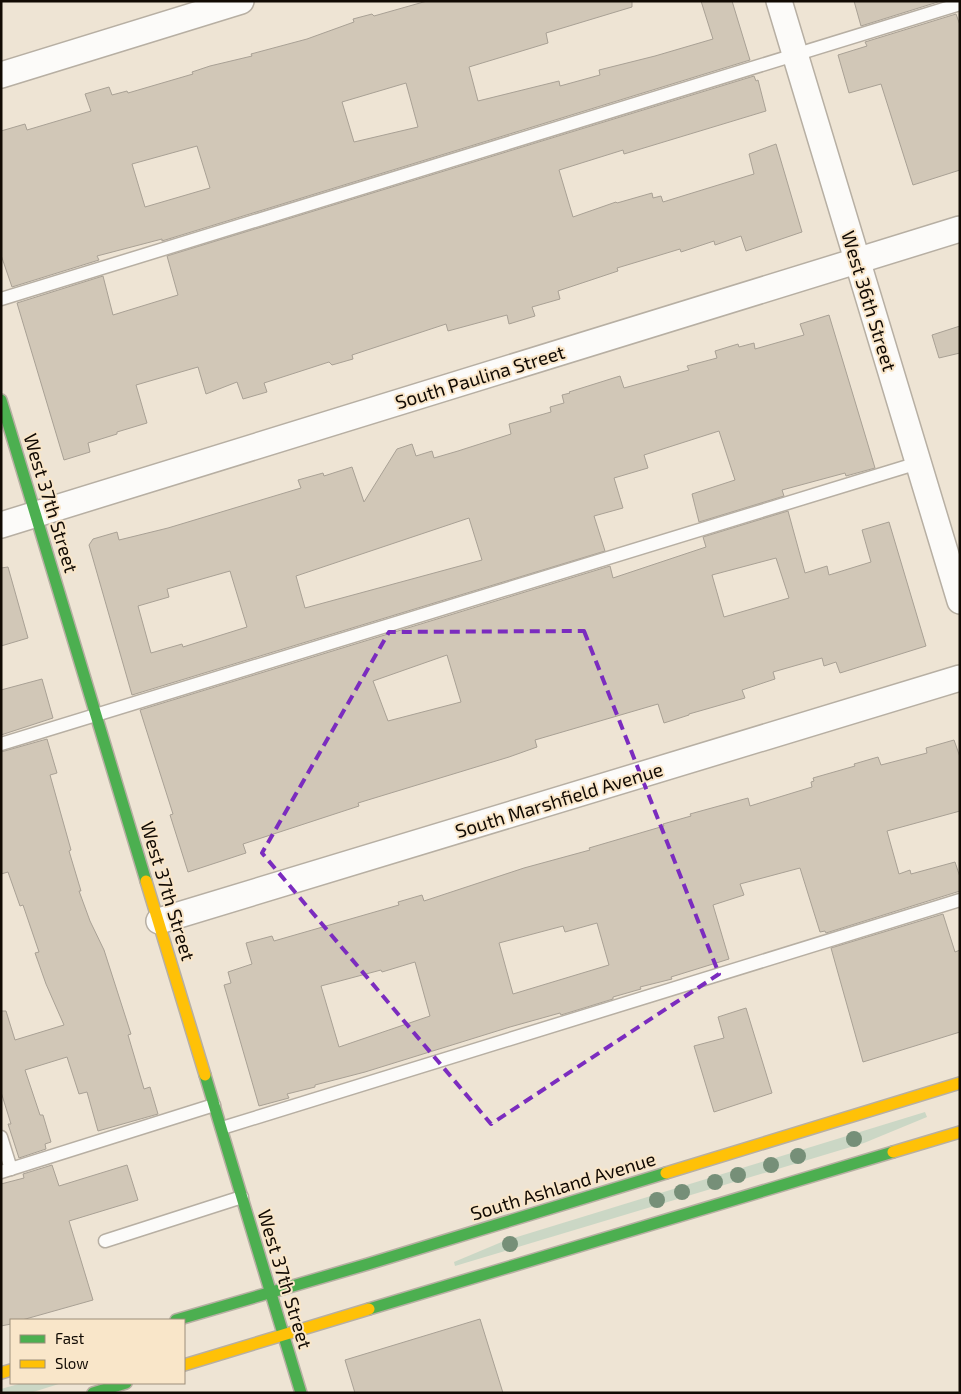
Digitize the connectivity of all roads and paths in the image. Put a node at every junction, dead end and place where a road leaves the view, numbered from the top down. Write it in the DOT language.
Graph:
graph roads {
  1 [pos="241,1"];
  2 [pos="779,1"];
  3 [pos="960,4"];
  4 [pos="795,55"];
  5 [pos="1,75"];
  6 [pos="960,229"];
  7 [pos="857,261"];
  8 [pos="1,299"];
  9 [pos="1,400"];
  10 [pos="918,463"];
  11 [pos="36,514"];
  12 [pos="1,525"];
  13 [pos="960,601"];
  14 [pos="960,678"];
  15 [pos="97,715"];
  16 [pos="1,744"];
  17 [pos="960,900"];
  18 [pos="159,921"];
  19 [pos="960,1083"];
  20 [pos="214,1105"];
  21 [pos="222,1128"];
  22 [pos="960,1132"];
  23 [pos="1,1137"];
  24 [pos="6,1170"];
  25 [pos="242,1197"];
  26 [pos="105,1241"];
  27 [pos="270,1292"];
  28 [pos="179,1319"];
  29 [pos="284,1336"];
  30 [pos="185,1365"];
  31 [pos="123,1384"];
  32 [pos="93,1393"];
  33 [pos="301,1393"];
  1 -- 5 [label="street"];
  2 -- 4 [label="street, West 36th Street"];
  3 -- 4 [label="lane"];
  4 -- 7 [label="street, West 36th Street"];
  4 -- 8 [label="lane"];
  6 -- 7 [label="street, South Paulina Street"];
  7 -- 10 [label="street, West 36th Street"];
  7 -- 11 [label="street, South Paulina Street"];
  9 -- 11 [label="main road, West 37th Street"];
  10 -- 13 [label="street, West 36th Street"];
  10 -- 15 [label="lane"];
  11 -- 12 [label="street, South Paulina Street"];
  11 -- 15 [label="main road, West 37th Street"];
  14 -- 18 [label="street, South Marshfield Avenue"];
  15 -- 16 [label="lane"];
  15 -- 18 [label="main road, West 37th Street"];
  17 -- 21 [label="lane"];
  18 -- 20 [label="main road, West 37th Street"];
  19 -- 27 [label="main road, South Ashland Avenue"];
  20 -- 21 [label="main road, West 37th Street"];
  20 -- 24 [label="lane"];
  21 -- 25 [label="main road, West 37th Street"];
  22 -- 29 [label="main road"];
  23 -- 24 [label="lane"];
  25 -- 26 [label="lane"];
  25 -- 27 [label="main road, West 37th Street"];
  27 -- 28 [label="main road, South Ashland Avenue"];
  27 -- 29 [label="main road, West 37th Street"];
  29 -- 30 [label="main road"];
  29 -- 33 [label="main road, West 37th Street"];
  31 -- 32 [label="main road"];
}
